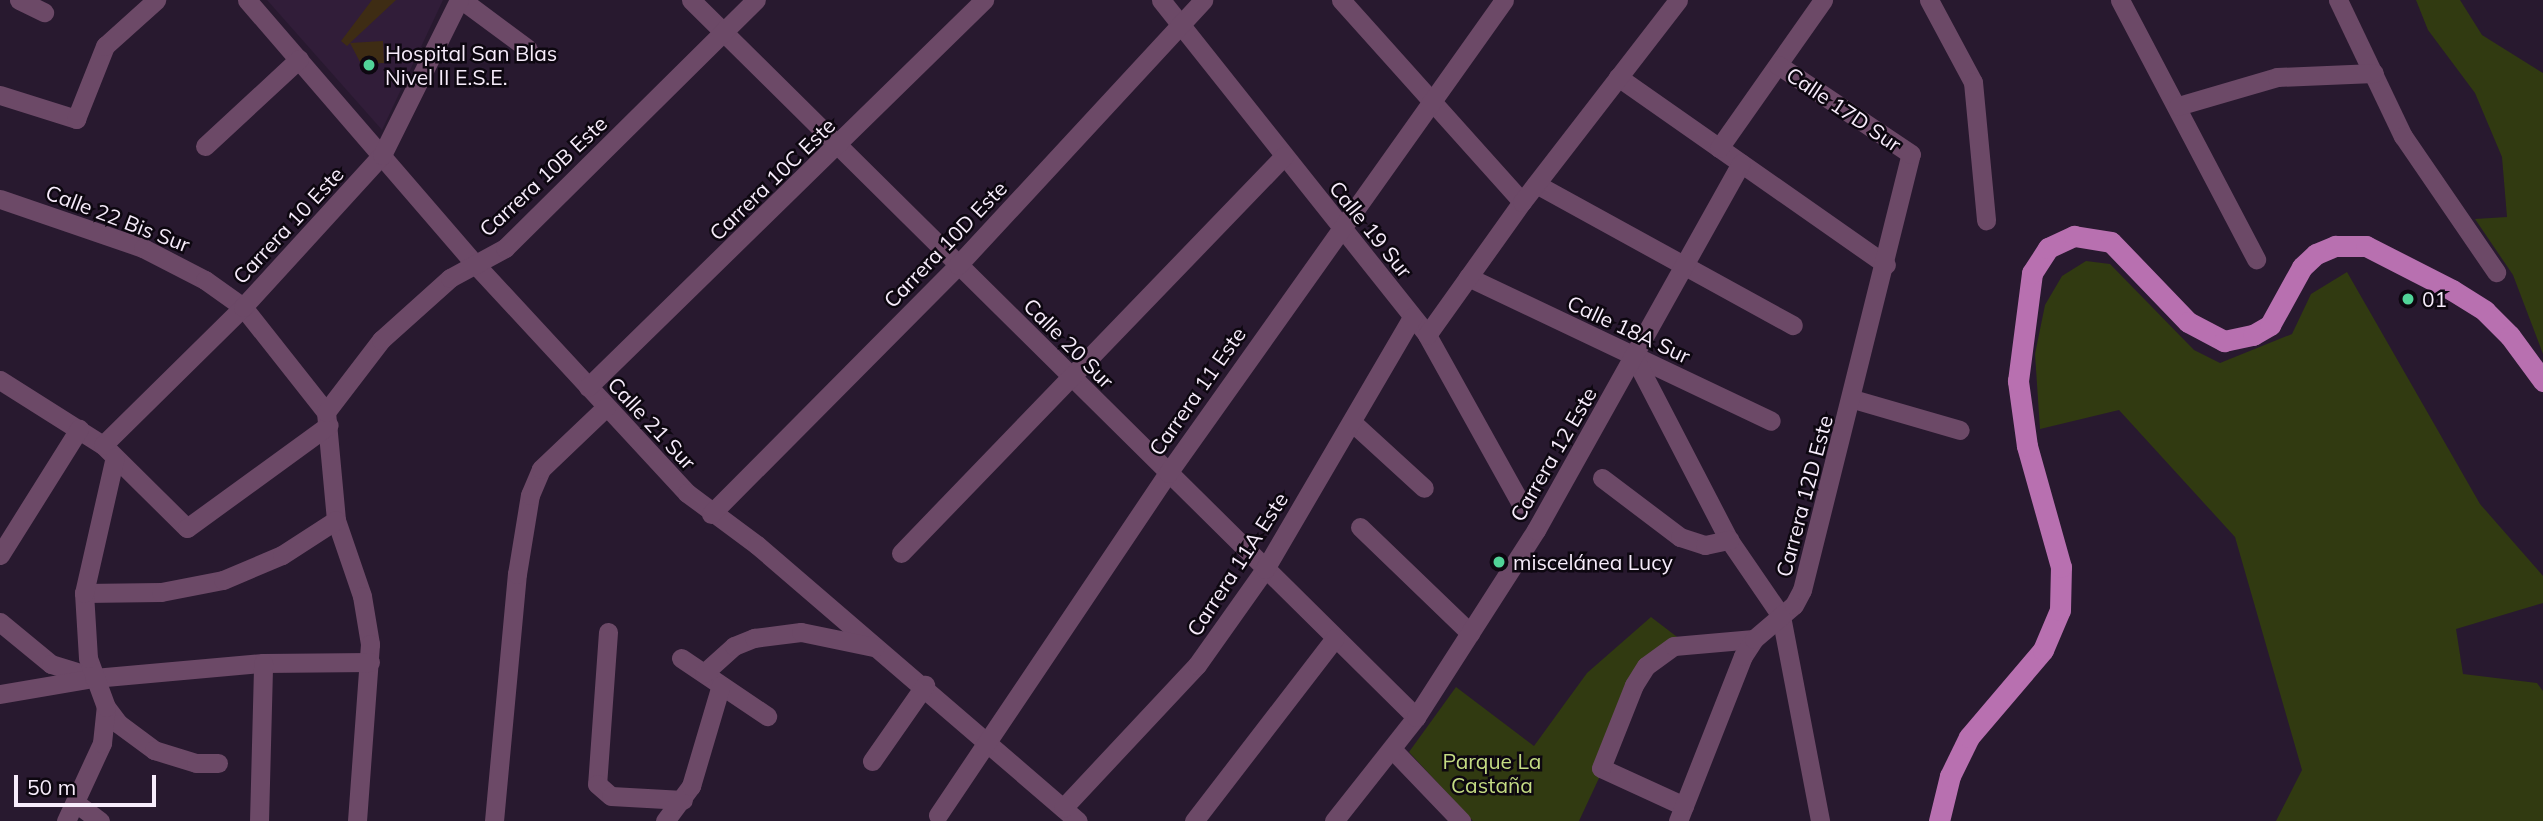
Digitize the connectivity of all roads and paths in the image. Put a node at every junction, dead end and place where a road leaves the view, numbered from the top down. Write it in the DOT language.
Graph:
graph roads {
  1 [pos="19,0"];
  2 [pos="156,0"];
  3 [pos="247,0"];
  4 [pos="460,0"];
  5 [pos="691,0"];
  6 [pos="756,0"];
  7 [pos="984,0"];
  8 [pos="1161,0"];
  9 [pos="1203,0"];
  10 [pos="1341,0"];
  11 [pos="1504,0"];
  12 [pos="1678,0"];
  13 [pos="1823,0"];
  14 [pos="1929,0"];
  15 [pos="2120,0"];
  16 [pos="2338,0"];
  17 [pos="44,12"];
  18 [pos="1180,23"];
  19 [pos="724,32"];
  20 [pos="528,49"];
  21 [pos="299,59"];
  22 [pos="1778,65"];
  23 [pos="2374,73"];
  24 [pos="1618,77"];
  25 [pos="0,95"];
  26 [pos="1430,102"];
  27 [pos="2178,106"];
  28 [pos="205,146"];
  29 [pos="839,146"];
  30 [pos="1719,148"];
  31 [pos="1911,154"];
  32 [pos="383,155"];
  33 [pos="1284,156"];
  34 [pos="1741,163"];
  35 [pos="1536,184"];
  36 [pos="0,200"];
  37 [pos="1521,202"];
  38 [pos="1986,220"];
  39 [pos="1340,226"];
  40 [pos="2256,259"];
  41 [pos="475,264"];
  42 [pos="958,265"];
  43 [pos="1684,265"];
  44 [pos="1886,265"];
  45 [pos="2496,272"];
  46 [pos="1468,277"];
  47 [pos="243,307"];
  48 [pos="1412,317"];
  49 [pos="1793,325"];
  50 [pos="1427,335"];
  51 [pos="1634,357"];
  52 [pos="1071,376"];
  53 [pos="0,380"];
  54 [pos="2543,381"];
  55 [pos="588,387"];
  56 [pos="1853,399"];
  57 [pos="606,407"];
  58 [pos="327,419"];
  59 [pos="1771,421"];
  60 [pos="1353,423"];
  61 [pos="79,429"];
  62 [pos="1960,430"];
  63 [pos="109,451"];
  64 [pos="1168,473"];
  65 [pos="1602,478"];
  66 [pos="1424,488"];
  67 [pos="1521,504"];
  68 [pos="711,514"];
  69 [pos="336,520"];
  70 [pos="1360,527"];
  71 [pos="1729,540"];
  72 [pos="901,553"];
  73 [pos="0,555"];
  74 [pos="1265,569"];
  75 [pos="84,593"];
  76 [pos="1782,616"];
  77 [pos="0,622"];
  78 [pos="608,632"];
  79 [pos="1470,633"];
  80 [pos="1335,638"];
  81 [pos="1754,639"];
  82 [pos="882,649"];
  83 [pos="681,658"];
  84 [pos="370,662"];
  85 [pos="263,663"];
  86 [pos="704,673"];
  87 [pos="94,678"];
  88 [pos="721,685"];
  89 [pos="925,685"];
  90 [pos="0,694"];
  91 [pos="106,707"];
  92 [pos="766,716"];
  93 [pos="1416,717"];
  94 [pos="989,744"];
  95 [pos="1392,749"];
  96 [pos="872,761"];
  97 [pos="218,763"];
  98 [pos="683,800"];
  99 [pos="71,812"];
  100 [pos="1681,813"];
  101 [pos="938,815"];
  102 [pos="1070,815"];
  103 [pos="1337,820"];
  104 [pos="100,821"];
  105 [pos="259,821"];
  106 [pos="357,821"];
  107 [pos="494,821"];
  108 [pos="665,821"];
  109 [pos="1194,821"];
  110 [pos="1461,821"];
  111 [pos="1820,821"];
  112 [pos="1939,821"];
  1 -- 17 [label="street"];
  2 -- 25 [label="street"];
  3 -- 21 [label="street, Calle 21 Sur"];
  4 -- 20 [label="street"];
  4 -- 32 [label="street, Carrera 10 Este"];
  5 -- 19 [label="street, Calle 20 Sur"];
  6 -- 19 [label="street, Carrera 10B Este"];
  7 -- 29 [label="street, Carrera 10C Este"];
  8 -- 18 [label="street, Calle 19 Sur"];
  9 -- 18 [label="street, Carrera 10D Este"];
  10 -- 26 [label="street"];
  11 -- 26 [label="street, Carrera 11 Este"];
  12 -- 24 [label="street"];
  13 -- 22 [label="street"];
  14 -- 38 [label="street"];
  15 -- 27 [label="street"];
  16 -- 23 [label="street"];
  18 -- 33 [label="street, Calle 19 Sur"];
  18 -- 42 [label="street, Carrera 10D Este"];
  19 -- 29 [label="street, Calle 20 Sur"];
  19 -- 41 [label="street, Carrera 10B Este"];
  21 -- 28 [label="street"];
  21 -- 32 [label="street, Calle 21 Sur"];
  22 -- 30 [label="street"];
  22 -- 31 [label="street, Calle 17D Sur"];
  23 -- 27 [label="street"];
  23 -- 45 [label="street"];
  24 -- 30 [label="street"];
  24 -- 35 [label="street"];
  26 -- 37 [label="street"];
  26 -- 39 [label="street, Carrera 11 Este"];
  27 -- 40 [label="street"];
  29 -- 42 [label="street, Calle 20 Sur"];
  29 -- 55 [label="street, Carrera 10C Este"];
  30 -- 34 [label="street"];
  31 -- 44 [label="street, Carrera 12D Este"];
  32 -- 41 [label="street, Calle 21 Sur"];
  32 -- 47 [label="street, Carrera 10 Este"];
  33 -- 39 [label="street, Calle 19 Sur"];
  33 -- 52 [label="street"];
  34 -- 43 [label="street, Carrera 12 Este"];
  34 -- 44 [label="street"];
  35 -- 37 [label="street"];
  35 -- 43 [label="street"];
  36 -- 47 [label="street, Calle 22 Bis Sur"];
  37 -- 46 [label="street"];
  39 -- 48 [label="street, Calle 19 Sur"];
  39 -- 64 [label="street, Carrera 11 Este"];
  41 -- 55 [label="street, Calle 21 Sur"];
  41 -- 58 [label="street, Carrera 10B Este"];
  42 -- 52 [label="street, Calle 20 Sur"];
  42 -- 68 [label="street, Carrera 10D Este"];
  43 -- 49 [label="street"];
  43 -- 51 [label="street, Carrera 12 Este"];
  44 -- 56 [label="street, Carrera 12D Este"];
  46 -- 50 [label="street"];
  46 -- 51 [label="street, Calle 18A Sur"];
  47 -- 58 [label="street, Calle 22 Bis Sur"];
  47 -- 63 [label="street, Carrera 10 Este"];
  48 -- 50 [label="street, Calle 19 Sur"];
  48 -- 60 [label="street, Carrera 11A Este"];
  50 -- 67 [label="street, Calle 19 Sur"];
  51 -- 59 [label="street, Calle 18A Sur"];
  51 -- 71 [label="street"];
  51 -- 79 [label="street, Carrera 12 Este"];
  52 -- 64 [label="street, Calle 20 Sur"];
  52 -- 72 [label="street"];
  53 -- 61 [label="street"];
  54 -- 112 [label="main road"];
  55 -- 57 [label="street, Calle 21 Sur"];
  56 -- 62 [label="street"];
  56 -- 76 [label="street, Carrera 12D Este"];
  57 -- 68 [label="street, Calle 21 Sur"];
  57 -- 107 [label="street"];
  58 -- 63 [label="street, Carrera 10B Este"];
  58 -- 69 [label="street"];
  60 -- 66 [label="street"];
  60 -- 74 [label="street, Carrera 11A Este"];
  61 -- 63 [label="street"];
  61 -- 73 [label="street"];
  63 -- 75 [label="street"];
  64 -- 74 [label="street, Calle 20 Sur"];
  64 -- 94 [label="street, Carrera 11 Este"];
  65 -- 71 [label="street"];
  68 -- 82 [label="street, Calle 21 Sur"];
  69 -- 75 [label="street"];
  69 -- 84 [label="street"];
  70 -- 79 [label="street"];
  71 -- 76 [label="street"];
  74 -- 80 [label="street, Calle 20 Sur"];
  74 -- 102 [label="street, Carrera 11A Este"];
  75 -- 87 [label="street"];
  76 -- 81 [label="street, Carrera 12D Este"];
  76 -- 111 [label="street"];
  77 -- 87 [label="street"];
  78 -- 98 [label="street"];
  79 -- 93 [label="street, Carrera 12 Este"];
  80 -- 93 [label="street, Calle 20 Sur"];
  80 -- 109 [label="street"];
  81 -- 100 [label="street, Carrera 12D Este"];
  81 -- 100 [label="street"];
  82 -- 86 [label="street"];
  82 -- 89 [label="street, Calle 21 Sur"];
  83 -- 86 [label="street"];
  84 -- 85 [label="street"];
  84 -- 106 [label="street"];
  85 -- 87 [label="street"];
  85 -- 105 [label="street"];
  86 -- 88 [label="street"];
  87 -- 90 [label="street"];
  87 -- 91 [label="street"];
  88 -- 92 [label="street"];
  88 -- 98 [label="street"];
  89 -- 94 [label="street, Calle 21 Sur"];
  89 -- 96 [label="street"];
  91 -- 97 [label="street"];
  91 -- 99 [label="street"];
  93 -- 95 [label="street, Carrera 12 Este"];
  94 -- 101 [label="street, Carrera 11 Este"];
  94 -- 102 [label="street, Calle 21 Sur"];
  95 -- 103 [label="street, Carrera 12 Este"];
  95 -- 110 [label="street"];
  98 -- 108 [label="street"];
  99 -- 104 [label="street"];
}
